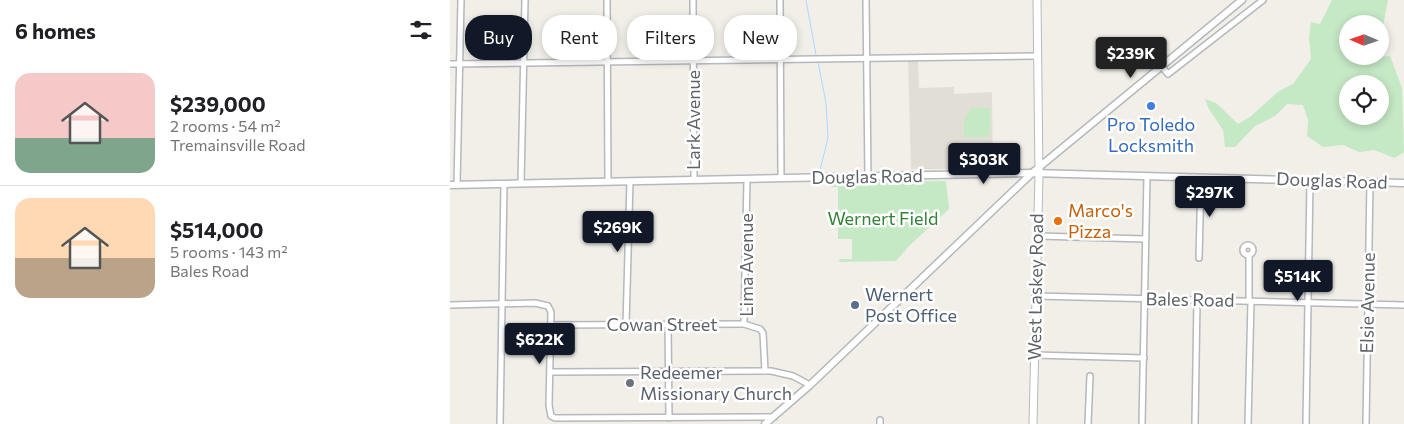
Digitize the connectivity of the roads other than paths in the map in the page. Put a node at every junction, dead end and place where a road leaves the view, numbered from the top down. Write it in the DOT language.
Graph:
graph roads {
  1 [pos="461,0"];
  2 [pos="525,0"];
  3 [pos="607,0"];
  4 [pos="693,0"];
  5 [pos="780,0"];
  6 [pos="866,0"];
  7 [pos="1037,0"];
  8 [pos="1242,0"];
  9 [pos="1263,0"];
  10 [pos="693,15"];
  11 [pos="780,15"];
  12 [pos="1037,56"];
  13 [pos="866,58"];
  14 [pos="694,60"];
  15 [pos="779,60"];
  16 [pos="797,60"];
  17 [pos="607,62"];
  18 [pos="523,63"];
  19 [pos="450,64"];
  20 [pos="460,64"];
  21 [pos="1162,67"];
  22 [pos="1036,172"];
  23 [pos="1147,176"];
  24 [pos="868,177"];
  25 [pos="781,178"];
  26 [pos="1201,178"];
  27 [pos="747,179"];
  28 [pos="694,180"];
  29 [pos="630,181"];
  30 [pos="1310,181"];
  31 [pos="608,182"];
  32 [pos="1370,182"];
  33 [pos="1404,183"];
  34 [pos="504,184"];
  35 [pos="520,184"];
  36 [pos="453,185"];
  37 [pos="1038,236"];
  38 [pos="1145,239"];
  39 [pos="1249,255"];
  40 [pos="1200,258"];
  41 [pos="1035,296"];
  42 [pos="1144,298"];
  43 [pos="1197,301"];
  44 [pos="1250,301"];
  45 [pos="1308,303"];
  46 [pos="502,304"];
  47 [pos="1368,304"];
  48 [pos="450,305"];
  49 [pos="1404,305"];
  50 [pos="744,324"];
  51 [pos="551,325"];
  52 [pos="668,325"];
  53 [pos="626,326"];
  54 [pos="1034,355"];
  55 [pos="1144,358"];
  56 [pos="765,371"];
  57 [pos="550,372"];
  58 [pos="668,372"];
  59 [pos="1090,376"];
  60 [pos="810,385"];
  61 [pos="774,417"];
  62 [pos="669,418"];
  63 [pos="567,422"];
  64 [pos="500,424"];
  65 [pos="765,424"];
  66 [pos="1033,424"];
  67 [pos="1088,424"];
  68 [pos="1142,424"];
  69 [pos="1195,424"];
  70 [pos="1248,424"];
  71 [pos="1306,424"];
  72 [pos="1366,424"];
  1 -- 20 [label="street"];
  2 -- 18 [label="street"];
  3 -- 17 [label="street"];
  4 -- 10 [label="street, Lark Avenue"];
  5 -- 11 [label="street"];
  6 -- 13 [label="street"];
  7 -- 12 [label="main road, West Laskey Road"];
  8 -- 21 [label="street"];
  9 -- 21 [label="street"];
  12 -- 13 [label="street"];
  12 -- 22 [label="main road, West Laskey Road"];
  13 -- 16 [label="street"];
  13 -- 24 [label="street"];
  14 -- 17 [label="street"];
  14 -- 28 [label="street, Lark Avenue"];
  15 -- 25 [label="street"];
  17 -- 18 [label="street"];
  17 -- 31 [label="street"];
  18 -- 20 [label="street"];
  18 -- 35 [label="street"];
  19 -- 20 [label="street"];
  20 -- 36 [label="street"];
  21 -- 22 [label="street"];
  22 -- 23 [label="street, Douglas Road"];
  22 -- 24 [label="street, Douglas Road"];
  22 -- 37 [label="main road, West Laskey Road"];
  22 -- 60 [label="street"];
  23 -- 26 [label="street, Douglas Road"];
  23 -- 38 [label="street"];
  24 -- 25 [label="street, Douglas Road"];
  25 -- 27 [label="street, Douglas Road"];
  26 -- 30 [label="street, Douglas Road"];
  26 -- 40 [label="street"];
  27 -- 28 [label="street, Douglas Road"];
  27 -- 50 [label="street, Lima Avenue"];
  28 -- 29 [label="street, Douglas Road"];
  29 -- 31 [label="street, Douglas Road"];
  29 -- 53 [label="street"];
  30 -- 32 [label="street, Douglas Road"];
  30 -- 45 [label="street"];
  31 -- 35 [label="street, Douglas Road"];
  32 -- 33 [label="street, Douglas Road"];
  32 -- 47 [label="street, Elsie Avenue"];
  34 -- 35 [label="street, Douglas Road"];
  34 -- 36 [label="street, Douglas Road"];
  34 -- 46 [label="street"];
  37 -- 38 [label="street"];
  37 -- 41 [label="main road, West Laskey Road"];
  38 -- 42 [label="street"];
  39 -- 44 [label="street"];
  41 -- 42 [label="street, Bales Road"];
  41 -- 54 [label="main road, West Laskey Road"];
  42 -- 43 [label="street, Bales Road"];
  42 -- 55 [label="street"];
  43 -- 44 [label="street, Bales Road"];
  43 -- 69 [label="street"];
  44 -- 45 [label="street, Bales Road"];
  44 -- 70 [label="street"];
  45 -- 47 [label="street, Bales Road"];
  45 -- 71 [label="street"];
  46 -- 48 [label="street"];
  46 -- 51 [label="street"];
  46 -- 64 [label="street"];
  47 -- 49 [label="street, Bales Road"];
  47 -- 72 [label="street, Elsie Avenue"];
  50 -- 52 [label="street, Cowan Street"];
  50 -- 56 [label="street, Lima Avenue"];
  51 -- 53 [label="street, Cowan Street"];
  51 -- 57 [label="street"];
  52 -- 53 [label="street, Cowan Street"];
  52 -- 58 [label="street"];
  54 -- 55 [label="street"];
  54 -- 66 [label="main road, West Laskey Road"];
  55 -- 68 [label="street"];
  56 -- 58 [label="street"];
  56 -- 60 [label="street"];
  57 -- 58 [label="street"];
  57 -- 63 [label="street"];
  58 -- 62 [label="street"];
  59 -- 67 [label="street"];
  60 -- 61 [label="street"];
  61 -- 62 [label="street"];
  61 -- 65 [label="street"];
  62 -- 63 [label="street"];
}
